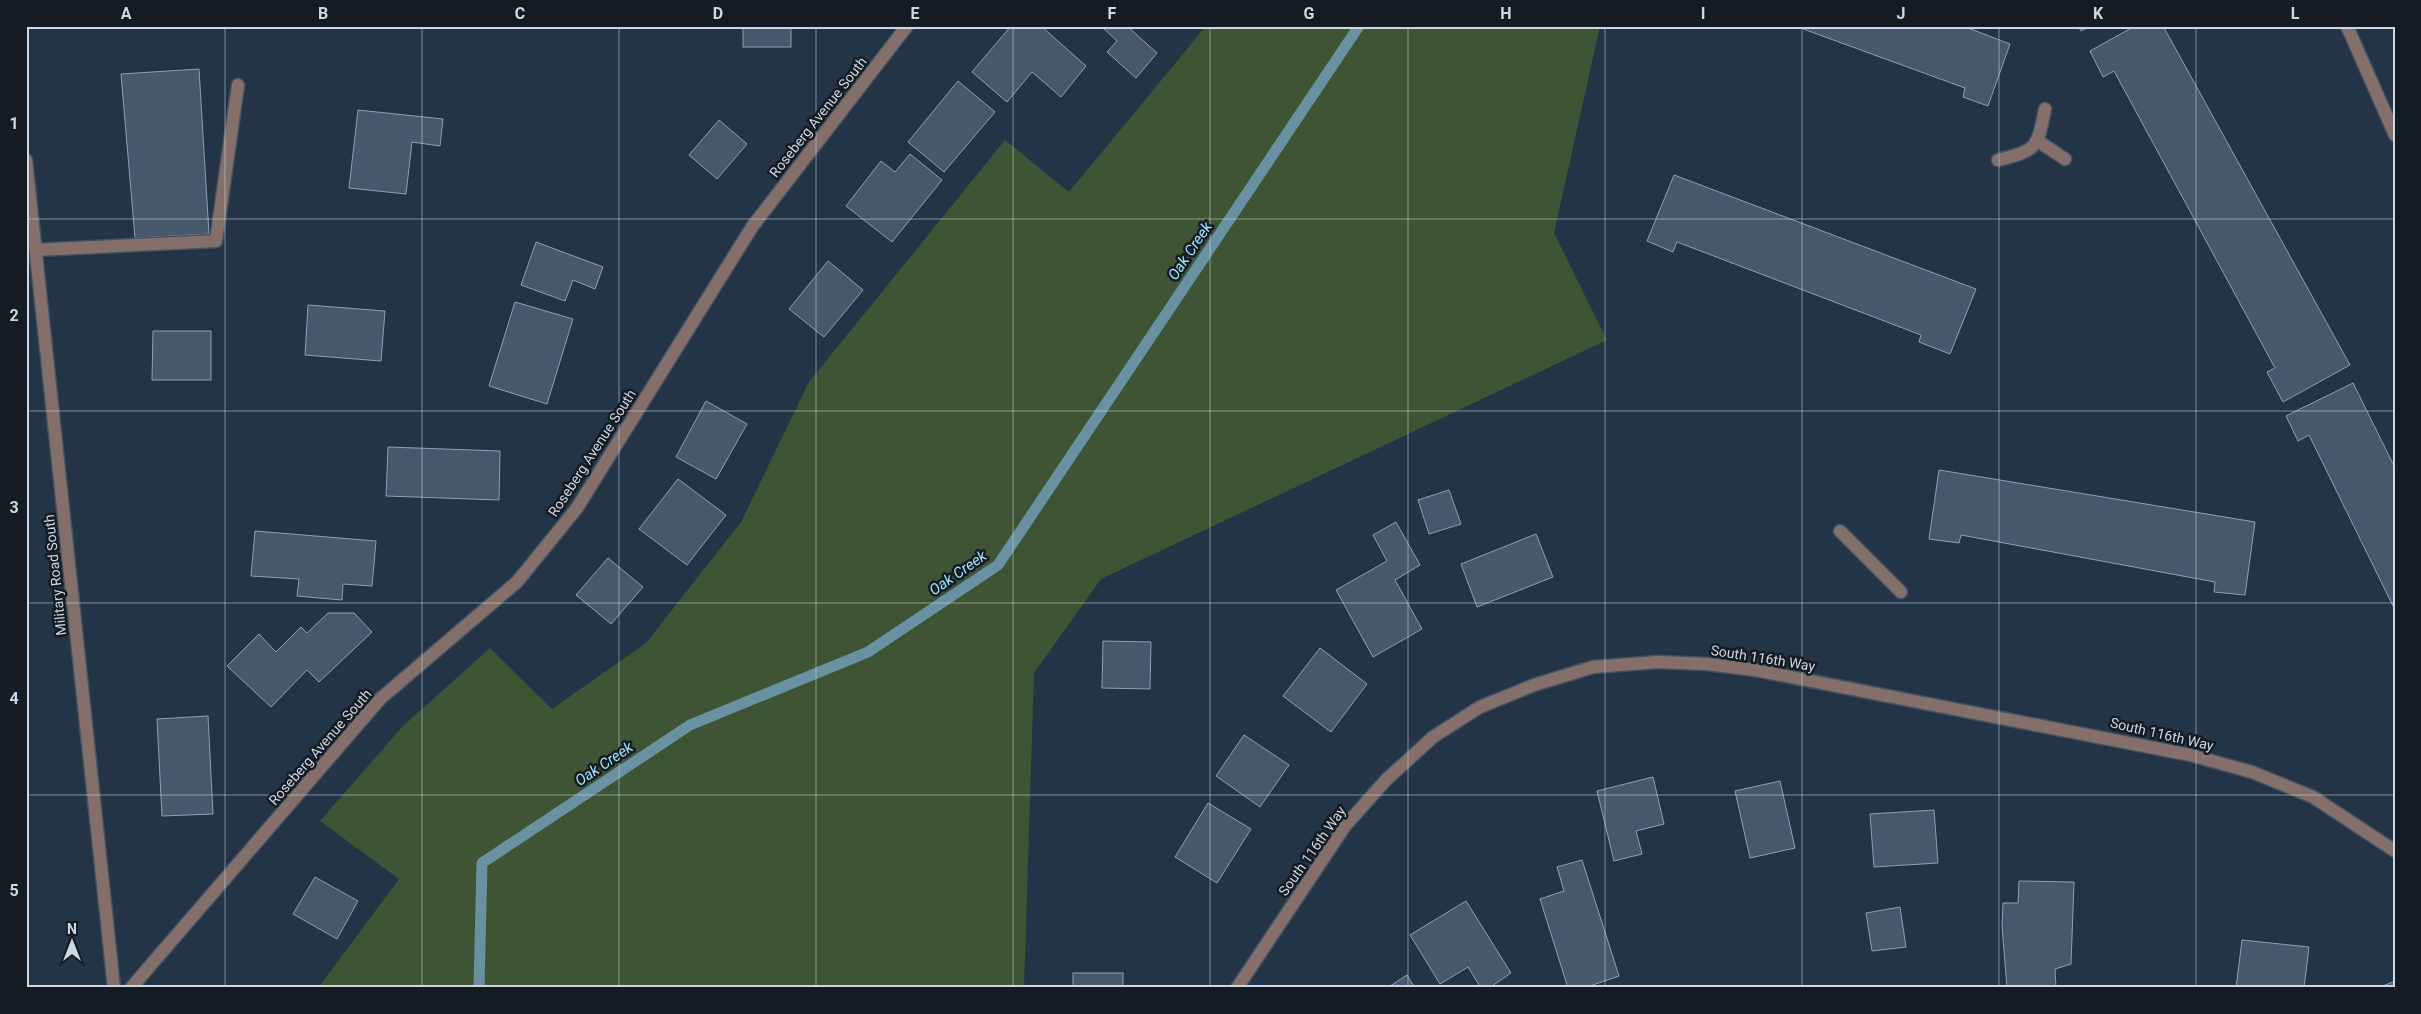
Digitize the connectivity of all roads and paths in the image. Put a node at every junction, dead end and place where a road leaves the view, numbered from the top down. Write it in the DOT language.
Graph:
graph roads {
  1 [pos="907,26"];
  2 [pos="2347,26"];
  3 [pos="238,85"];
  4 [pos="2045,109"];
  5 [pos="2395,135"];
  6 [pos="2038,141"];
  7 [pos="2065,159"];
  8 [pos="26,160"];
  9 [pos="1998,160"];
  10 [pos="36,250"];
  11 [pos="1840,531"];
  12 [pos="1901,592"];
  13 [pos="2395,851"];
  14 [pos="114,988"];
  15 [pos="131,988"];
  16 [pos="1237,988"];
  1 -- 15 [label="street, Roseberg Avenue South"];
  2 -- 5 [label="street"];
  3 -- 10 [label="street"];
  4 -- 6 [label="street"];
  6 -- 7 [label="street"];
  6 -- 9 [label="street"];
  8 -- 10 [label="street, Military Road South"];
  10 -- 14 [label="street, Military Road South"];
  11 -- 12 [label="street"];
  13 -- 16 [label="street, South 116th Way"];
}
